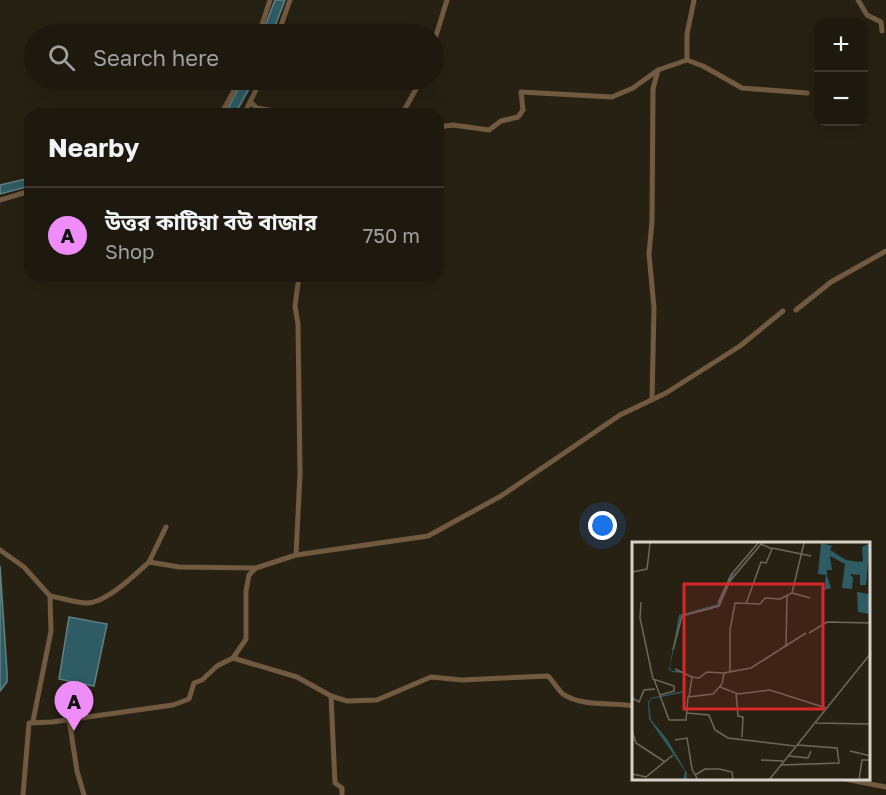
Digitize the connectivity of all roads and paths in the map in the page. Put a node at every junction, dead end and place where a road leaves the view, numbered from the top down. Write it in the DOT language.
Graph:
graph roads {
  1 [pos="270,0"];
  2 [pos="290,0"];
  3 [pos="447,0"];
  4 [pos="694,0"];
  5 [pos="858,0"];
  6 [pos="262,24"];
  7 [pos="282,24"];
  8 [pos="440,24"];
  9 [pos="882,31"];
  10 [pos="687,60"];
  11 [pos="657,70"];
  12 [pos="234,90"];
  13 [pos="256,90"];
  14 [pos="415,90"];
  15 [pos="807,93"];
  16 [pos="250,102"];
  17 [pos="224,108"];
  18 [pos="247,108"];
  19 [pos="257,108"];
  20 [pos="405,108"];
  21 [pos="444,126"];
  22 [pos="24,193"];
  23 [pos="0,200"];
  24 [pos="886,251"];
  25 [pos="297,282"];
  26 [pos="796,310"];
  27 [pos="783,311"];
  28 [pos="652,399"];
  29 [pos="166,527"];
  30 [pos="0,550"];
  31 [pos="296,555"];
  32 [pos="149,562"];
  33 [pos="256,568"];
  34 [pos="50,596"];
  35 [pos="233,658"];
  36 [pos="330,696"];
  37 [pos="632,706"];
  38 [pos="69,719"];
  39 [pos="33,721"];
  40 [pos="850,780"];
  41 [pos="886,787"];
  42 [pos="23,795"];
  43 [pos="84,795"];
  44 [pos="342,795"];
  1 -- 6 [label="street"];
  2 -- 7 [label="street"];
  3 -- 8 [label="street"];
  4 -- 10 [label="street"];
  5 -- 9 [label="street"];
  10 -- 11 [label="street"];
  10 -- 15 [label="street"];
  11 -- 21 [label="street"];
  11 -- 28 [label="street"];
  12 -- 17 [label="street"];
  13 -- 16 [label="street"];
  14 -- 20 [label="street"];
  16 -- 18 [label="street"];
  16 -- 19 [label="street"];
  22 -- 23 [label="street"];
  24 -- 26 [label="street"];
  25 -- 31 [label="street"];
  27 -- 28 [label="street"];
  28 -- 31 [label="street"];
  29 -- 32 [label="street"];
  30 -- 34 [label="street"];
  31 -- 33 [label="street"];
  32 -- 33 [label="street"];
  32 -- 34 [label="street"];
  33 -- 35 [label="street"];
  34 -- 39 [label="street"];
  35 -- 36 [label="street"];
  35 -- 38 [label="street"];
  36 -- 37 [label="street"];
  36 -- 44 [label="street"];
  38 -- 39 [label="street"];
  38 -- 43 [label="street"];
  39 -- 42 [label="street"];
  40 -- 41 [label="street"];
}
